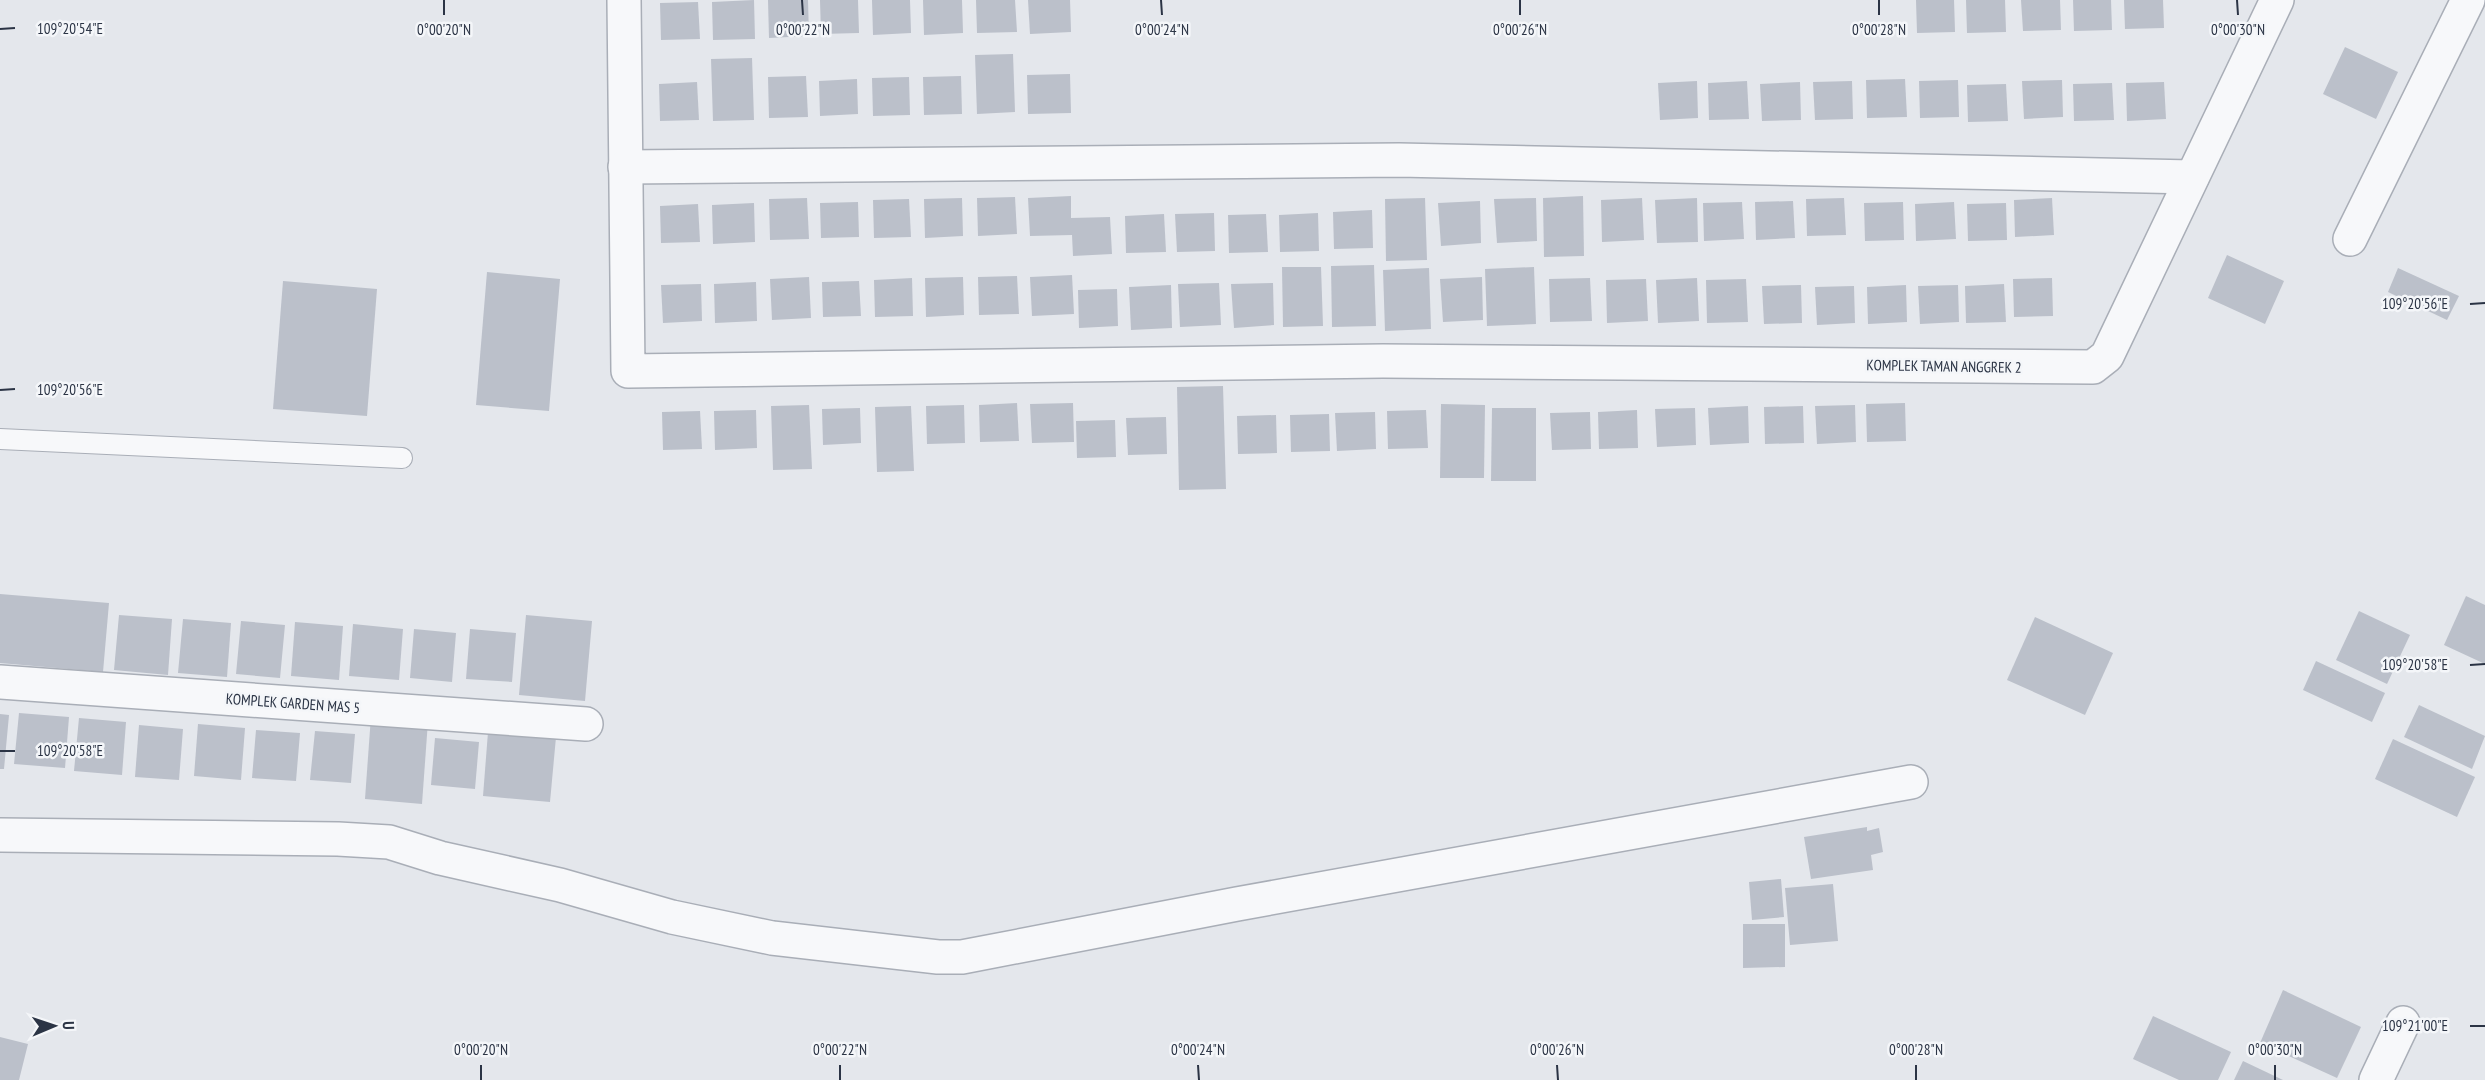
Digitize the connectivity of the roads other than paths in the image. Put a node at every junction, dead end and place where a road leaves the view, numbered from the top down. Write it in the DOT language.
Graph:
graph roads {
  1 [pos="624,0"];
  2 [pos="2277,0"];
  3 [pos="2468,0"];
  4 [pos="626,167"];
  5 [pos="2192,177"];
  6 [pos="2350,239"];
  7 [pos="0,439"];
  8 [pos="402,458"];
  9 [pos="0,682"];
  10 [pos="586,724"];
  11 [pos="1911,782"];
  12 [pos="0,835"];
  13 [pos="2403,1023"];
  14 [pos="2376,1080"];
  1 -- 4 [label="street"];
  2 -- 5 [label="street, KOMPLEK TAMAN ANGGREK 2"];
  3 -- 6 [label="street"];
  4 -- 5 [label="street"];
  4 -- 5 [label="street, KOMPLEK TAMAN ANGGREK 2"];
  7 -- 8 [label="lane"];
  9 -- 10 [label="street, KOMPLEK GARDEN MAS 5"];
  11 -- 12 [label="street"];
  13 -- 14 [label="street"];
}
